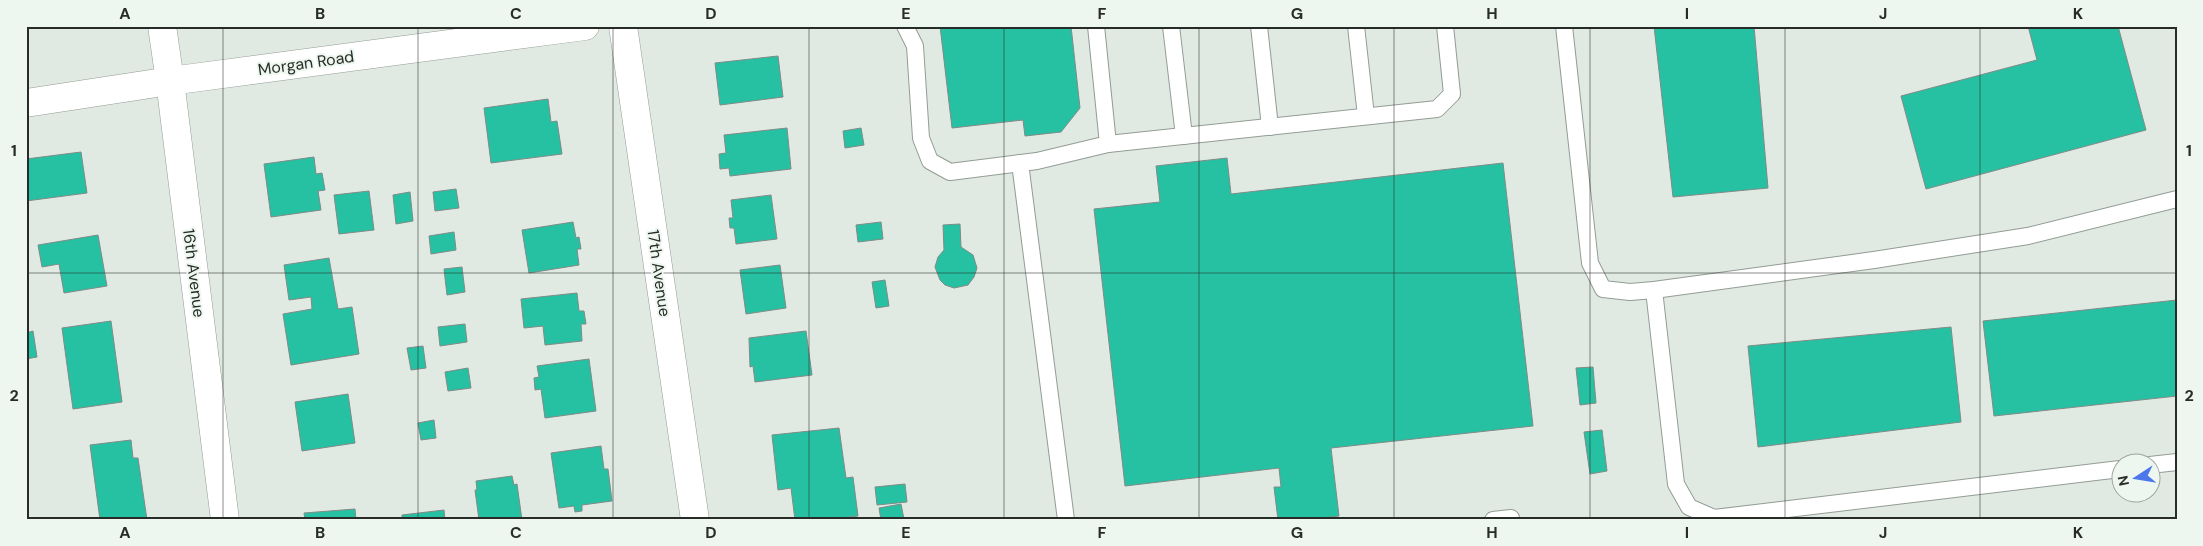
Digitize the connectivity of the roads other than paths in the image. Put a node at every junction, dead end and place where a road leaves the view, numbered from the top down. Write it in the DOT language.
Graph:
graph roads {
  1 [pos="162,26"];
  2 [pos="586,26"];
  3 [pos="624,26"];
  4 [pos="905,26"];
  5 [pos="1096,26"];
  6 [pos="1172,26"];
  7 [pos="1259,26"];
  8 [pos="1356,26"];
  9 [pos="1445,26"];
  10 [pos="1564,26"];
  11 [pos="170,82"];
  12 [pos="26,103"];
  13 [pos="1366,116"];
  14 [pos="1270,127"];
  15 [pos="1184,136"];
  16 [pos="1108,144"];
  17 [pos="1020,163"];
  18 [pos="2177,199"];
  19 [pos="1654,290"];
  20 [pos="2177,462"];
  21 [pos="2160,464"];
  22 [pos="2110,470"];
  23 [pos="1511,518"];
  24 [pos="225,520"];
  25 [pos="695,520"];
  26 [pos="1066,520"];
  27 [pos="1494,520"];
  1 -- 11 [label="street, 16th Avenue"];
  2 -- 11 [label="street, Morgan Road"];
  3 -- 25 [label="street, 17th Avenue"];
  4 -- 17 [label="lane"];
  5 -- 16 [label="lane"];
  6 -- 15 [label="lane"];
  7 -- 14 [label="lane"];
  8 -- 13 [label="lane"];
  9 -- 13 [label="lane"];
  10 -- 19 [label="lane"];
  11 -- 12 [label="street, Morgan Road"];
  11 -- 24 [label="street, 16th Avenue"];
  13 -- 14 [label="lane"];
  14 -- 15 [label="lane"];
  15 -- 16 [label="lane"];
  16 -- 17 [label="lane"];
  17 -- 26 [label="lane"];
  18 -- 19 [label="lane"];
  19 -- 22 [label="lane"];
  20 -- 21 [label="lane"];
  23 -- 27 [label="lane"];
}
